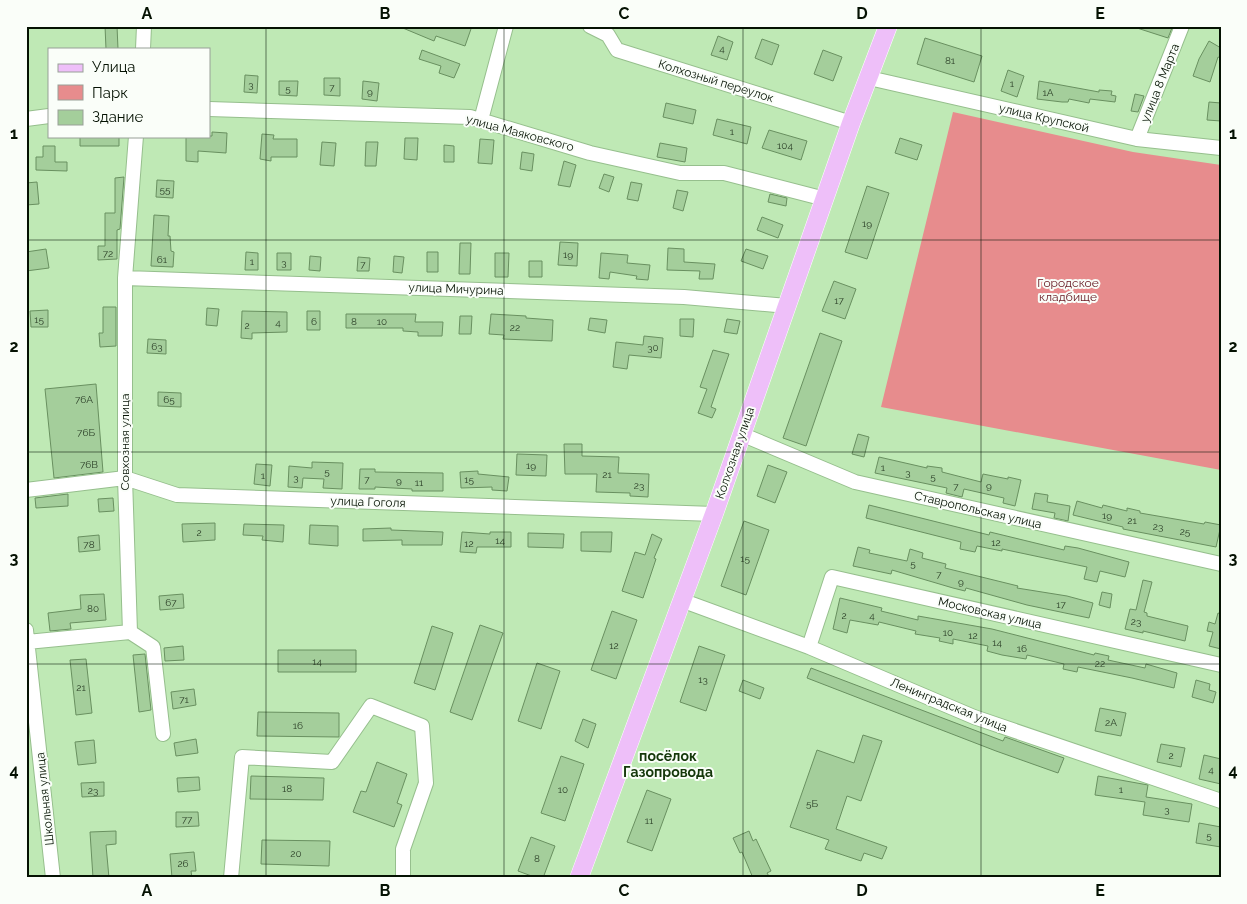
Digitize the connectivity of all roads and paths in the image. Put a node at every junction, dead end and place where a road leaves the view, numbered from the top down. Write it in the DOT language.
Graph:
graph roads {
  1 [pos="144,26"];
  2 [pos="506,26"];
  3 [pos="590,26"];
  4 [pos="888,26"];
  5 [pos="1182,26"];
  6 [pos="143,48"];
  7 [pos="869,78"];
  8 [pos="210,109"];
  9 [pos="48,116"];
  10 [pos="26,119"];
  11 [pos="480,120"];
  12 [pos="851,124"];
  13 [pos="136,138"];
  14 [pos="1137,139"];
  15 [pos="1221,148"];
  16 [pos="825,199"];
  17 [pos="125,278"];
  18 [pos="787,306"];
  19 [pos="741,434"];
  20 [pos="125,478"];
  21 [pos="26,490"];
  22 [pos="714,514"];
  23 [pos="1221,564"];
  24 [pos="681,600"];
  25 [pos="130,632"];
  26 [pos="27,635"];
  27 [pos="809,647"];
  28 [pos="1221,665"];
  29 [pos="163,734"];
  30 [pos="1221,801"];
  31 [pos="53,878"];
  32 [pos="231,878"];
  33 [pos="403,878"];
  34 [pos="579,878"];
  1 -- 6 [label="street"];
  2 -- 11 [label="street"];
  3 -- 12 [label="street, Колхозный переулок"];
  4 -- 7 [label="main road, Колхозная улица"];
  5 -- 14 [label="street, улица 8 Марта"];
  7 -- 12 [label="main road, Колхозная улица"];
  7 -- 14 [label="street, улица Крупской"];
  8 -- 11 [label="street, улица Маяковского"];
  9 -- 10 [label="street"];
  11 -- 16 [label="street, улица Маяковского"];
  12 -- 16 [label="main road, Колхозная улица"];
  13 -- 17 [label="street, Совхозная улица"];
  14 -- 15 [label="street, улица Крупской"];
  16 -- 18 [label="main road, Колхозная улица"];
  17 -- 18 [label="street, улица Мичурина"];
  17 -- 20 [label="street, Совхозная улица"];
  18 -- 19 [label="main road, Колхозная улица"];
  19 -- 22 [label="main road, Колхозная улица"];
  19 -- 23 [label="street, Ставропольская улица"];
  20 -- 21 [label="street, улица Гоголя"];
  20 -- 22 [label="street, улица Гоголя"];
  20 -- 25 [label="street, Совхозная улица"];
  22 -- 24 [label="main road, Колхозная улица"];
  24 -- 27 [label="street, Ленинградская улица"];
  24 -- 34 [label="main road, Колхозная улица"];
  25 -- 26 [label="street"];
  25 -- 29 [label="street"];
  26 -- 31 [label="street, Школьная улица"];
  27 -- 28 [label="street, Московская улица"];
  27 -- 30 [label="street, Ленинградская улица"];
  32 -- 33 [label="street"];
}
